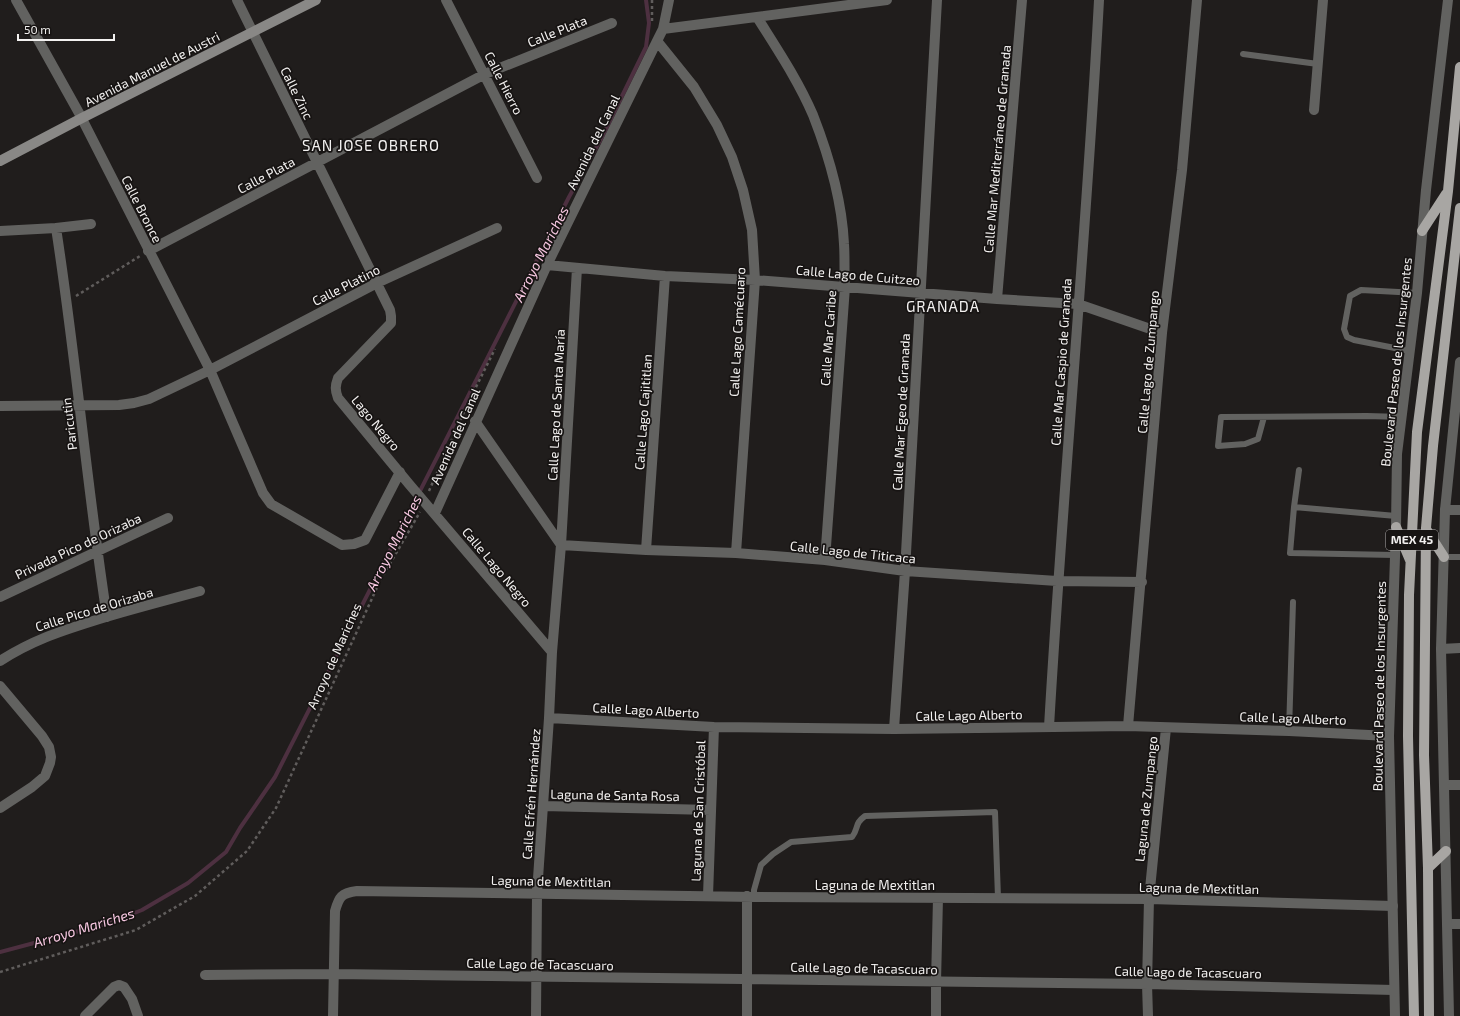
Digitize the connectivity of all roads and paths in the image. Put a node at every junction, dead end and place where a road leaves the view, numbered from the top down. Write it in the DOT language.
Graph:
graph roads {
  1 [pos="16,0"];
  2 [pos="237,0"];
  3 [pos="316,0"];
  4 [pos="446,0"];
  5 [pos="652,0"];
  6 [pos="669,0"];
  7 [pos="887,0"];
  8 [pos="937,0"];
  9 [pos="1022,0"];
  10 [pos="1100,0"];
  11 [pos="1197,0"];
  12 [pos="1323,0"];
  13 [pos="1448,0"];
  14 [pos="757,17"];
  15 [pos="612,23"];
  16 [pos="662,29"];
  17 [pos="652,30"];
  18 [pos="253,32"];
  19 [pos="658,41"];
  20 [pos="1243,54"];
  21 [pos="1318,64"];
  22 [pos="1460,67"];
  23 [pos="485,74"];
  24 [pos="1314,110"];
  25 [pos="82,118"];
  26 [pos="0,161"];
  27 [pos="317,163"];
  28 [pos="537,178"];
  29 [pos="1448,191"];
  30 [pos="1460,208"];
  31 [pos="91,224"];
  32 [pos="56,228"];
  33 [pos="496,228"];
  34 [pos="0,231"];
  35 [pos="1422,231"];
  36 [pos="148,252"];
  37 [pos="547,265"];
  38 [pos="577,268"];
  39 [pos="665,276"];
  40 [pos="755,280"];
  41 [pos="377,283"];
  42 [pos="845,287"];
  43 [pos="920,293"];
  44 [pos="1417,293"];
  45 [pos="997,299"];
  46 [pos="67,301"];
  47 [pos="1078,304"];
  48 [pos="1162,333"];
  49 [pos="496,348"];
  50 [pos="1410,351"];
  51 [pos="1460,368"];
  52 [pos="210,370"];
  53 [pos="80,405"];
  54 [pos="0,406"];
  55 [pos="1264,417"];
  56 [pos="1402,417"];
  57 [pos="475,422"];
  58 [pos="1299,470"];
  59 [pos="400,472"];
  60 [pos="424,500"];
  61 [pos="1294,507"];
  62 [pos="1445,510"];
  63 [pos="1460,510"];
  64 [pos="435,513"];
  65 [pos="1396,516"];
  66 [pos="168,518"];
  67 [pos="1396,527"];
  68 [pos="1426,528"];
  69 [pos="561,545"];
  70 [pos="646,550"];
  71 [pos="97,551"];
  72 [pos="736,553"];
  73 [pos="1395,555"];
  74 [pos="1444,557"];
  75 [pos="1460,557"];
  76 [pos="825,560"];
  77 [pos="1411,563"];
  78 [pos="905,571"];
  79 [pos="1057,581"];
  80 [pos="1142,582"];
  81 [pos="200,591"];
  82 [pos="0,597"];
  83 [pos="1293,602"];
  84 [pos="107,617"];
  85 [pos="1460,648"];
  86 [pos="1441,649"];
  87 [pos="552,652"];
  88 [pos="0,661"];
  89 [pos="0,686"];
  90 [pos="549,718"];
  91 [pos="1128,726"];
  92 [pos="714,727"];
  93 [pos="1049,727"];
  94 [pos="1166,728"];
  95 [pos="894,729"];
  96 [pos="1289,730"];
  97 [pos="1389,736"];
  98 [pos="1444,785"];
  99 [pos="1460,785"];
  100 [pos="543,806"];
  101 [pos="0,808"];
  102 [pos="711,810"];
  103 [pos="1446,851"];
  104 [pos="1428,868"];
  105 [pos="537,894"];
  106 [pos="708,896"];
  107 [pos="750,897"];
  108 [pos="938,898"];
  109 [pos="998,898"];
  110 [pos="1149,900"];
  111 [pos="1392,906"];
  112 [pos="1448,924"];
  113 [pos="1460,924"];
  114 [pos="0,972"];
  115 [pos="334,974"];
  116 [pos="205,975"];
  117 [pos="535,977"];
  118 [pos="747,980"];
  119 [pos="936,982"];
  120 [pos="1147,984"];
  121 [pos="1394,990"];
  122 [pos="85,1016"];
  123 [pos="138,1016"];
  124 [pos="333,1016"];
  125 [pos="536,1016"];
  126 [pos="748,1016"];
  127 [pos="936,1016"];
  128 [pos="1148,1016"];
  129 [pos="1395,1016"];
  130 [pos="1414,1016"];
  131 [pos="1430,1016"];
  132 [pos="1449,1016"];
  1 -- 25 [label="street, Calle Bronce"];
  2 -- 18 [label="street, Calle Zinc"];
  3 -- 18 [label="main road, Avenida Manuel de Austri"];
  4 -- 23 [label="street, Calle Hierro"];
  5 -- 17 [label="path"];
  6 -- 16 [label="street, Avenida del Canal"];
  7 -- 14 [label="street"];
  8 -- 43 [label="street, Calle Mar Egeo de Granada"];
  9 -- 45 [label="street, Calle Mar Mediterráneo de Granada"];
  10 -- 47 [label="street, Calle Mar Caspio de Granada"];
  11 -- 48 [label="street, Calle Lago de Zumpango"];
  12 -- 21 [label="street"];
  13 -- 35 [label="street, Boulevard Paseo de los Insurgentes"];
  14 -- 16 [label="street"];
  14 -- 42 [label="street, Calle Mar Caribe"];
  15 -- 23 [label="street, Calle Plata"];
  16 -- 19 [label="street, Avenida del Canal"];
  18 -- 25 [label="main road, Avenida Manuel de Austri"];
  18 -- 27 [label="street, Calle Zinc"];
  19 -- 37 [label="street, Avenida del Canal"];
  19 -- 40 [label="street, Calle Lago Camécuaro"];
  20 -- 21 [label="lane"];
  21 -- 24 [label="street"];
  22 -- 29 [label="main road, MEX 45"];
  23 -- 27 [label="street, Calle Plata"];
  23 -- 28 [label="street, Calle Hierro"];
  25 -- 26 [label="main road, Avenida Manuel de Austri"];
  25 -- 36 [label="street, Calle Bronce"];
  27 -- 36 [label="street, Calle Plata"];
  27 -- 41 [label="street, Calle Zinc"];
  29 -- 35 [label="main road"];
  29 -- 77 [label="main road, MEX 45"];
  30 -- 68 [label="main road, MEX 45"];
  31 -- 32 [label="street"];
  32 -- 34 [label="street"];
  32 -- 46 [label="street, Paricutin"];
  33 -- 41 [label="street, Calle Platino"];
  35 -- 44 [label="street, Boulevard Paseo de los Insurgentes"];
  36 -- 46 [label="path"];
  36 -- 52 [label="street, Calle Bronce"];
  37 -- 38 [label="street, Calle Lago de Cuitzeo"];
  37 -- 57 [label="street, Avenida del Canal"];
  38 -- 39 [label="street, Calle Lago de Cuitzeo"];
  38 -- 69 [label="street, Calle Lago de Santa María"];
  39 -- 40 [label="street, Calle Lago de Cuitzeo"];
  39 -- 70 [label="street, Calle Lago Cajititlan"];
  40 -- 42 [label="street, Calle Lago de Cuitzeo"];
  40 -- 72 [label="street, Calle Lago Camécuaro"];
  41 -- 52 [label="street, Calle Platino"];
  41 -- 59 [label="street, Lago Negro"];
  42 -- 43 [label="street, Calle Lago de Cuitzeo"];
  42 -- 76 [label="street, Calle Mar Caribe"];
  43 -- 45 [label="street, Calle Lago de Cuitzeo"];
  43 -- 78 [label="street, Calle Mar Egeo de Granada"];
  44 -- 50 [label="street, Boulevard Paseo de los Insurgentes"];
  44 -- 50 [label="lane"];
  45 -- 47 [label="street, Calle Lago de Cuitzeo"];
  46 -- 53 [label="street, Paricutin"];
  47 -- 48 [label="street, Calle Lago de Cuitzeo"];
  47 -- 79 [label="street, Calle Mar Caspio de Granada"];
  48 -- 80 [label="street, Calle Lago de Zumpango"];
  49 -- 60 [label="path, Arroyo de Mariches"];
  50 -- 56 [label="street, Boulevard Paseo de los Insurgentes"];
  51 -- 62 [label="street"];
  52 -- 53 [label="street, Calle Platino"];
  52 -- 59 [label="street, Calle Bronce"];
  53 -- 54 [label="street, Calle Platino"];
  53 -- 71 [label="street, Paricutin"];
  55 -- 55 [label="lane"];
  55 -- 56 [label="lane"];
  56 -- 65 [label="street, Boulevard Paseo de los Insurgentes"];
  57 -- 64 [label="street, Avenida del Canal"];
  57 -- 69 [label="street"];
  58 -- 61 [label="lane"];
  59 -- 60 [label="street, Lago Negro"];
  60 -- 64 [label="street, Calle Lago Negro"];
  60 -- 114 [label="path, Arroyo de Mariches"];
  61 -- 65 [label="lane"];
  61 -- 73 [label="lane"];
  62 -- 63 [label="street"];
  62 -- 74 [label="street"];
  64 -- 87 [label="street, Calle Lago Negro"];
  65 -- 67 [label="street, Boulevard Paseo de los Insurgentes"];
  66 -- 71 [label="street, Privada Pico de Orizaba"];
  67 -- 73 [label="street, Boulevard Paseo de los Insurgentes"];
  67 -- 77 [label="main road"];
  68 -- 74 [label="main road"];
  68 -- 104 [label="main road, MEX 45"];
  69 -- 70 [label="street, Calle Lago de Titicaca"];
  69 -- 87 [label="street, Calle Lago de Santa María"];
  70 -- 72 [label="street, Calle Lago de Titicaca"];
  71 -- 82 [label="street, Privada Pico de Orizaba"];
  71 -- 84 [label="street, Paricutin"];
  72 -- 76 [label="street, Calle Lago de Titicaca"];
  73 -- 97 [label="street, Boulevard Paseo de los Insurgentes"];
  74 -- 75 [label="lane"];
  74 -- 86 [label="street"];
  76 -- 78 [label="street, Calle Lago de Titicaca"];
  77 -- 130 [label="main road, MEX 45"];
  78 -- 79 [label="street, Calle Lago de Titicaca"];
  78 -- 95 [label="street, Calle Mar Egeo de Granada"];
  79 -- 80 [label="street, Calle Lago de Titicaca"];
  79 -- 93 [label="street, Calle Mar Caspio de Granada"];
  80 -- 91 [label="street, Calle Lago de Zumpango"];
  81 -- 84 [label="street, Calle Pico de Orizaba"];
  83 -- 96 [label="lane"];
  84 -- 88 [label="street, Calle Pico de Orizaba"];
  85 -- 86 [label="street"];
  86 -- 98 [label="street"];
  87 -- 90 [label="street, Calle Efrén Hernández"];
  89 -- 101 [label="street"];
  90 -- 92 [label="street, Calle Lago Alberto"];
  90 -- 100 [label="street, Calle Efrén Hernández"];
  91 -- 93 [label="street, Calle Lago Alberto"];
  91 -- 94 [label="street, Calle Lago Alberto"];
  92 -- 95 [label="street, Calle Lago Alberto"];
  92 -- 102 [label="street, Laguna de San Cristóbal"];
  93 -- 95 [label="street, Calle Lago Alberto"];
  94 -- 96 [label="street, Calle Lago Alberto"];
  94 -- 110 [label="street, Laguna de Zumpango"];
  96 -- 97 [label="street, Calle Lago Alberto"];
  97 -- 111 [label="street, Boulevard Paseo de los Insurgentes"];
  98 -- 99 [label="street"];
  98 -- 103 [label="street"];
  100 -- 102 [label="street, Laguna de Santa Rosa"];
  100 -- 105 [label="street, Calle Efrén Hernández"];
  102 -- 106 [label="street, Laguna de San Cristóbal"];
  103 -- 104 [label="main road"];
  103 -- 112 [label="street"];
  104 -- 131 [label="main road, MEX 45"];
  105 -- 106 [label="street, Laguna de Mextitlan"];
  105 -- 115 [label="street, Laguna de Mextitlan"];
  105 -- 117 [label="street, Calle Efrén Hernández"];
  106 -- 107 [label="street, Laguna de Mextitlan"];
  107 -- 108 [label="street, Laguna de Mextitlan"];
  107 -- 109 [label="lane"];
  107 -- 118 [label="street"];
  108 -- 109 [label="street, Laguna de Mextitlan"];
  108 -- 119 [label="street"];
  109 -- 110 [label="street, Laguna de Mextitlan"];
  110 -- 111 [label="street, Laguna de Mextitlan"];
  110 -- 120 [label="street, Laguna de Zumpango"];
  111 -- 121 [label="street, Boulevard Paseo de los Insurgentes"];
  112 -- 113 [label="street"];
  112 -- 132 [label="street"];
  115 -- 116 [label="street, Calle Lago de Tacascuaro"];
  115 -- 117 [label="street, Calle Lago de Tacascuaro"];
  115 -- 124 [label="street"];
  117 -- 118 [label="street, Calle Lago de Tacascuaro"];
  117 -- 125 [label="street, Calle Efrén Hernández"];
  118 -- 119 [label="street, Calle Lago de Tacascuaro"];
  118 -- 126 [label="street"];
  119 -- 120 [label="street, Calle Lago de Tacascuaro"];
  119 -- 127 [label="street"];
  120 -- 121 [label="street, Calle Lago de Tacascuaro"];
  120 -- 128 [label="street, Laguna de Zumpango"];
  121 -- 129 [label="street, Boulevard Paseo de los Insurgentes"];
  122 -- 123 [label="street"];
}
